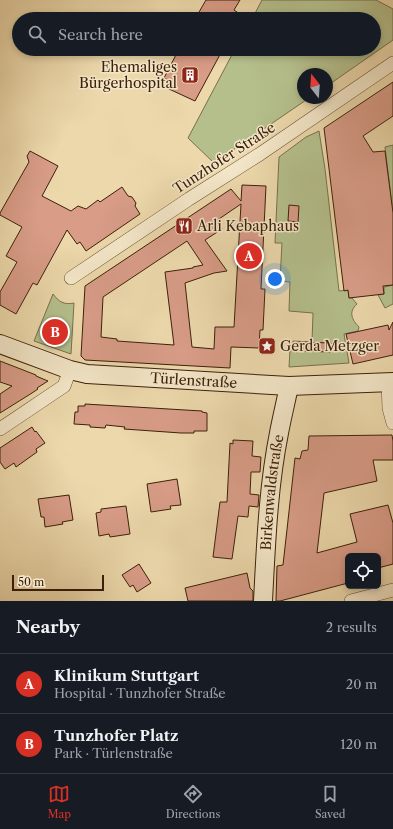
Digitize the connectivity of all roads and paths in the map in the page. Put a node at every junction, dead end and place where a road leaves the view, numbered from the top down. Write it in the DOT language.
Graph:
graph roads {
  1 [pos="393,63"];
  2 [pos="71,278"];
  3 [pos="0,344"];
  4 [pos="70,370"];
  5 [pos="391,382"];
  6 [pos="289,386"];
  7 [pos="393,423"];
  8 [pos="0,430"];
  9 [pos="393,590"];
  10 [pos="263,601"];
  11 [pos="351,601"];
  1 -- 2 [label="street, Tunzhofer Straße"];
  3 -- 4 [label="street, Türlenstraße"];
  4 -- 6 [label="street, Türlenstraße"];
  4 -- 8 [label="street"];
  5 -- 6 [label="street, Türlenstraße"];
  5 -- 7 [label="street"];
  6 -- 10 [label="street, Birkenwaldstraße"];
  9 -- 11 [label="street"];
}
